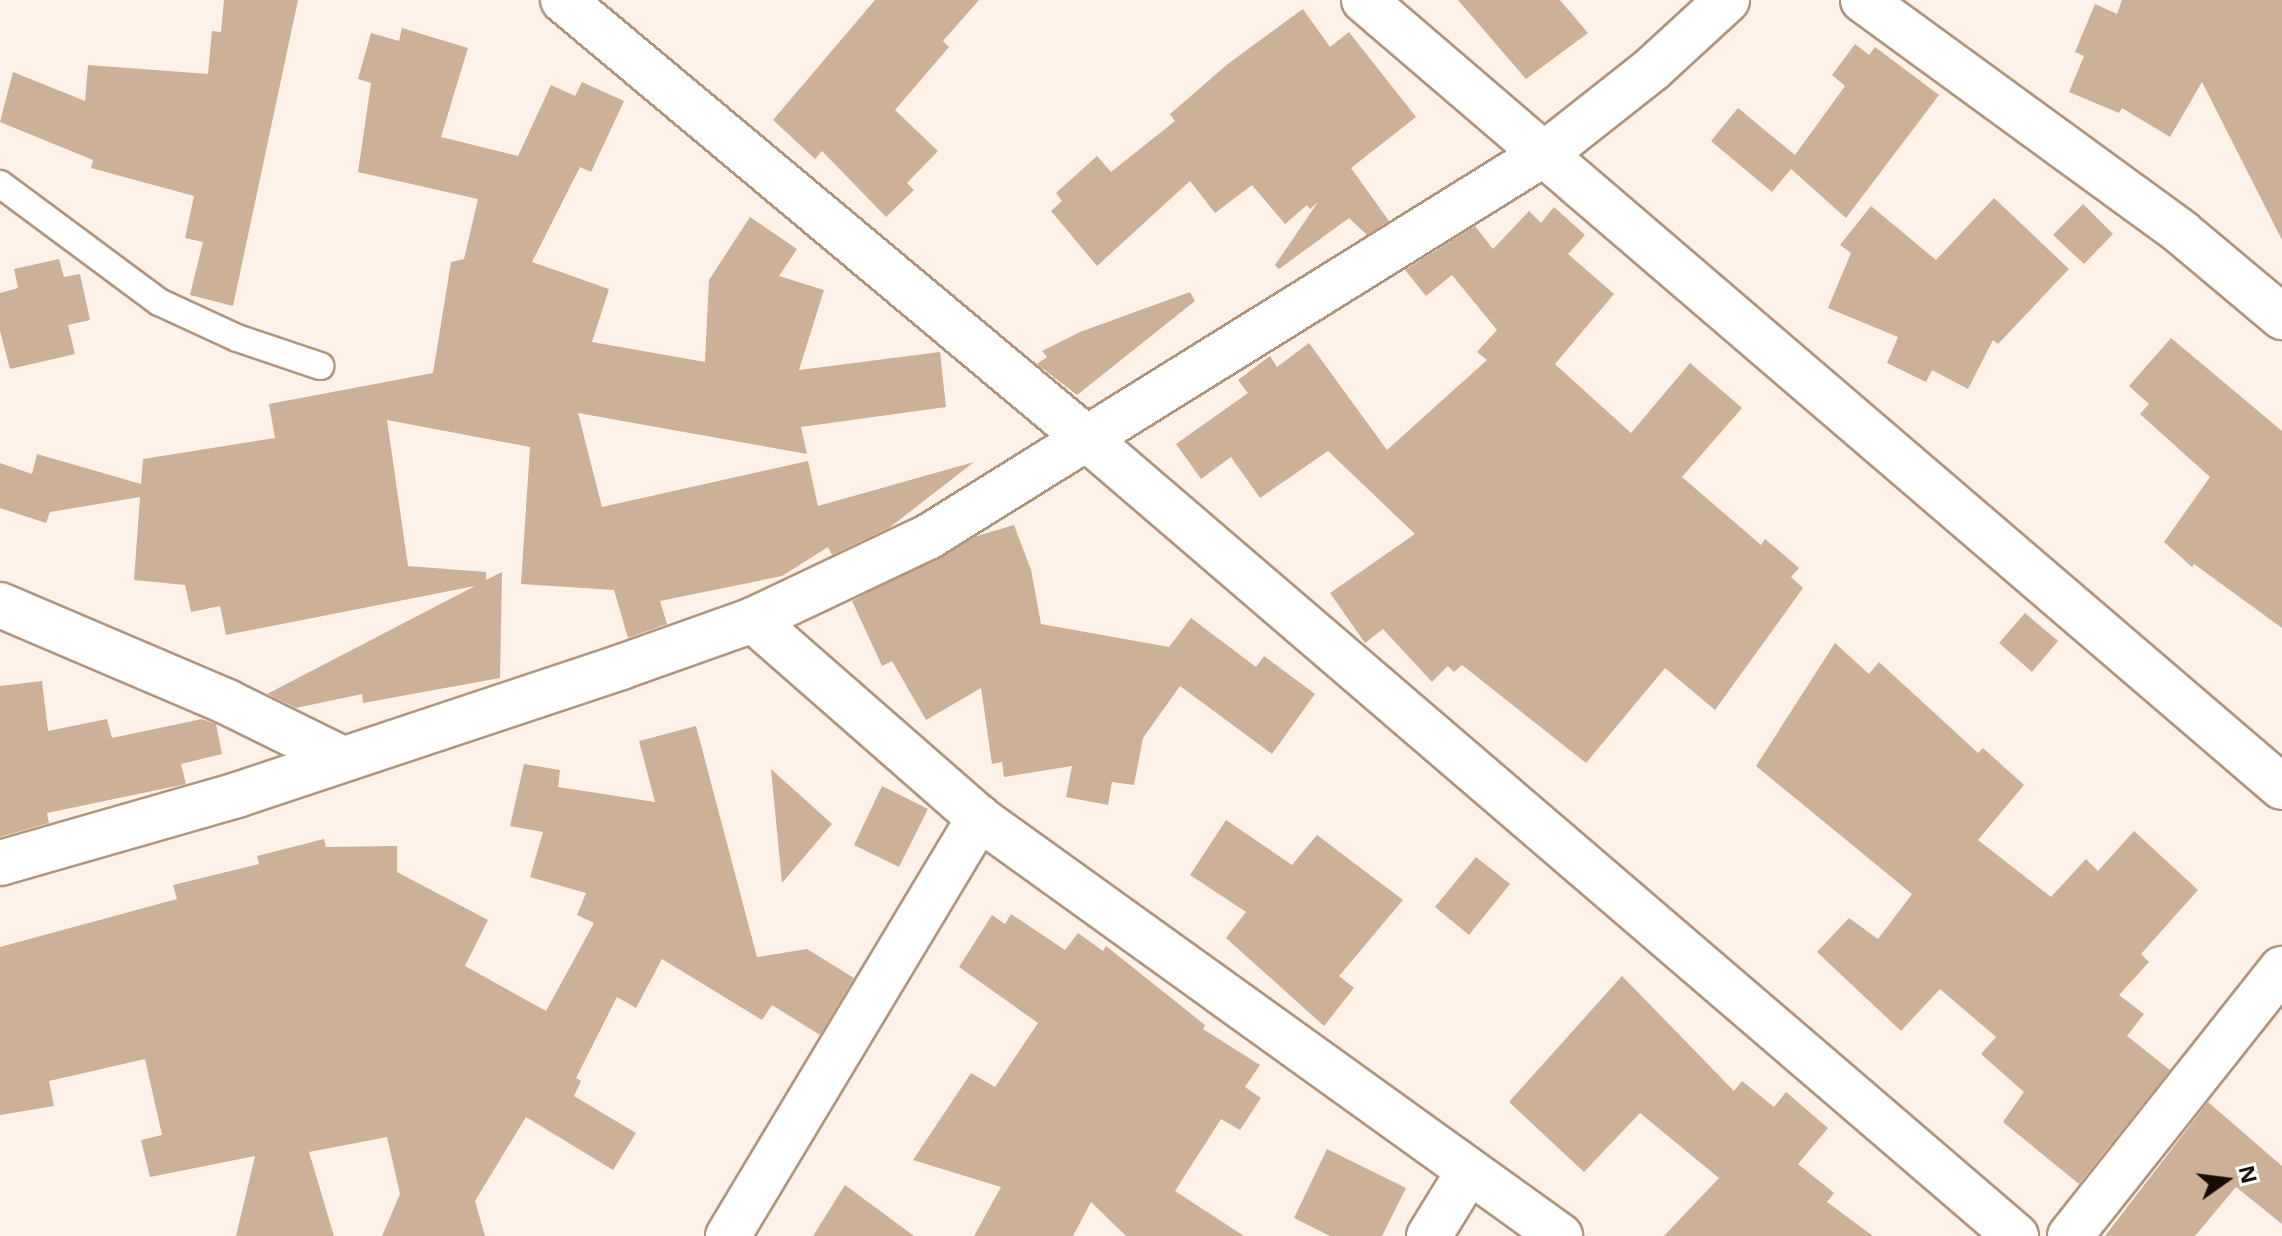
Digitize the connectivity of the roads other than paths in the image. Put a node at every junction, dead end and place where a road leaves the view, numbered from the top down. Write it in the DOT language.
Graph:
graph roads {
  1 [pos="563,0"];
  2 [pos="1364,0"];
  3 [pos="1727,0"];
  4 [pos="1863,0"];
  5 [pos="1547,152"];
  6 [pos="0,184"];
  7 [pos="2282,317"];
  8 [pos="320,366"];
  9 [pos="1085,437"];
  10 [pos="0,605"];
  11 [pos="753,620"];
  12 [pos="343,759"];
  13 [pos="2282,787"];
  14 [pos="979,818"];
  15 [pos="0,863"];
  16 [pos="2282,969"];
  17 [pos="1469,1171"];
  18 [pos="728,1236"];
  19 [pos="1429,1236"];
  20 [pos="1560,1236"];
  21 [pos="2016,1236"];
  22 [pos="2070,1236"];
  1 -- 9 [label="street"];
  2 -- 5 [label="street"];
  3 -- 5 [label="street"];
  4 -- 7 [label="street"];
  5 -- 9 [label="street"];
  5 -- 13 [label="street"];
  6 -- 8 [label="lane"];
  9 -- 11 [label="street"];
  9 -- 21 [label="street"];
  10 -- 12 [label="street"];
  11 -- 12 [label="street"];
  11 -- 14 [label="street"];
  12 -- 15 [label="street"];
  14 -- 17 [label="street"];
  14 -- 18 [label="street"];
  16 -- 22 [label="street"];
  17 -- 19 [label="street"];
  17 -- 20 [label="street"];
}
